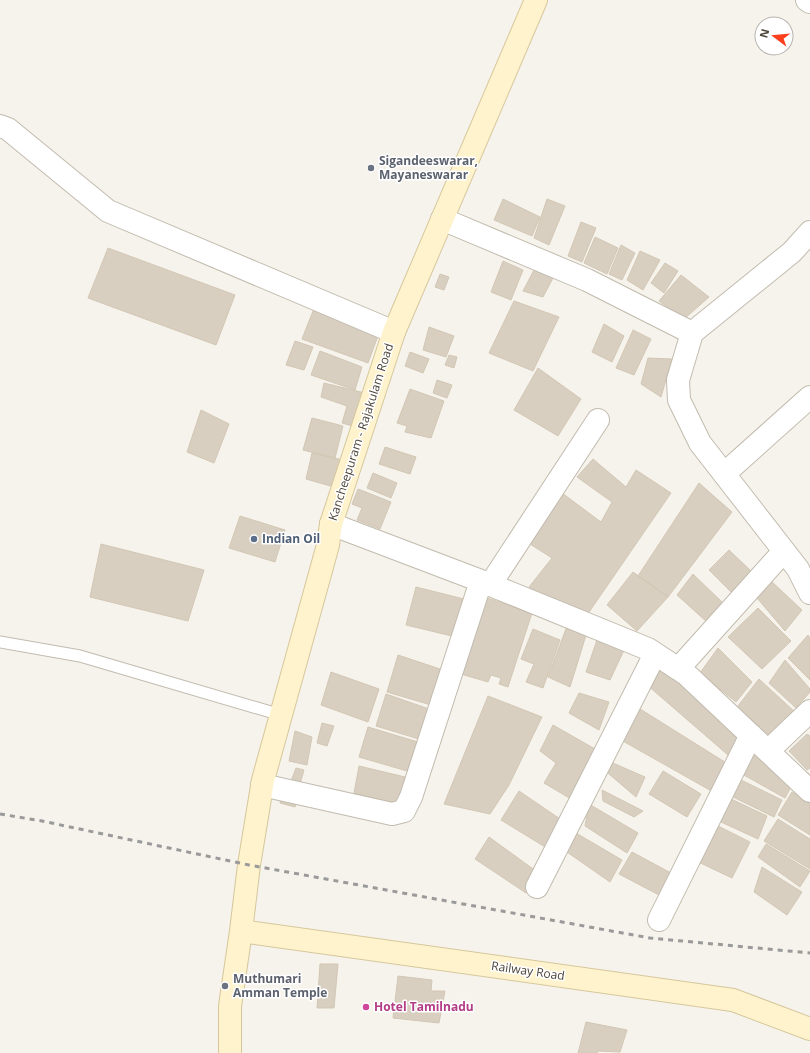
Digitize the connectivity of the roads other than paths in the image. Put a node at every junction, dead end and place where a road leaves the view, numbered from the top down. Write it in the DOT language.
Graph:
graph roads {
  1 [pos="536,0"];
  2 [pos="807,0"];
  3 [pos="810,2"];
  4 [pos="0,126"];
  5 [pos="442,219"];
  6 [pos="810,233"];
  7 [pos="394,332"];
  8 [pos="692,333"];
  9 [pos="810,397"];
  10 [pos="598,420"];
  11 [pos="724,474"];
  12 [pos="331,524"];
  13 [pos="784,551"];
  14 [pos="804,564"];
  15 [pos="485,583"];
  16 [pos="810,593"];
  17 [pos="0,642"];
  18 [pos="655,654"];
  19 [pos="678,669"];
  20 [pos="810,711"];
  21 [pos="281,715"];
  22 [pos="751,735"];
  23 [pos="768,751"];
  24 [pos="262,785"];
  25 [pos="810,791"];
  26 [pos="537,887"];
  27 [pos="659,920"];
  28 [pos="241,931"];
  29 [pos="810,1029"];
  30 [pos="230,1053"];
  1 -- 5 [label="main road, Kancheepuram - Rajakulam Road"];
  2 -- 3 [label="street"];
  4 -- 7 [label="street"];
  5 -- 7 [label="main road, Kancheepuram - Rajakulam Road"];
  5 -- 8 [label="street"];
  6 -- 8 [label="street"];
  7 -- 12 [label="main road, Kancheepuram - Rajakulam Road"];
  8 -- 11 [label="street"];
  9 -- 11 [label="street"];
  10 -- 15 [label="street"];
  11 -- 13 [label="street"];
  12 -- 15 [label="street"];
  12 -- 21 [label="main road, Kancheepuram - Rajakulam Road"];
  13 -- 14 [label="street"];
  13 -- 19 [label="street"];
  14 -- 16 [label="street"];
  15 -- 18 [label="street"];
  15 -- 24 [label="street"];
  17 -- 21 [label="lane"];
  18 -- 19 [label="street"];
  18 -- 26 [label="street"];
  19 -- 22 [label="street"];
  20 -- 23 [label="street"];
  21 -- 24 [label="main road, Kancheepuram - Rajakulam Road"];
  22 -- 23 [label="street"];
  22 -- 27 [label="street"];
  23 -- 25 [label="street"];
  24 -- 28 [label="main road, Kancheepuram - Rajakulam Road"];
  28 -- 29 [label="main road, Railway Road"];
  28 -- 30 [label="main road, Kancheepuram - Rajakulam Road"];
}
